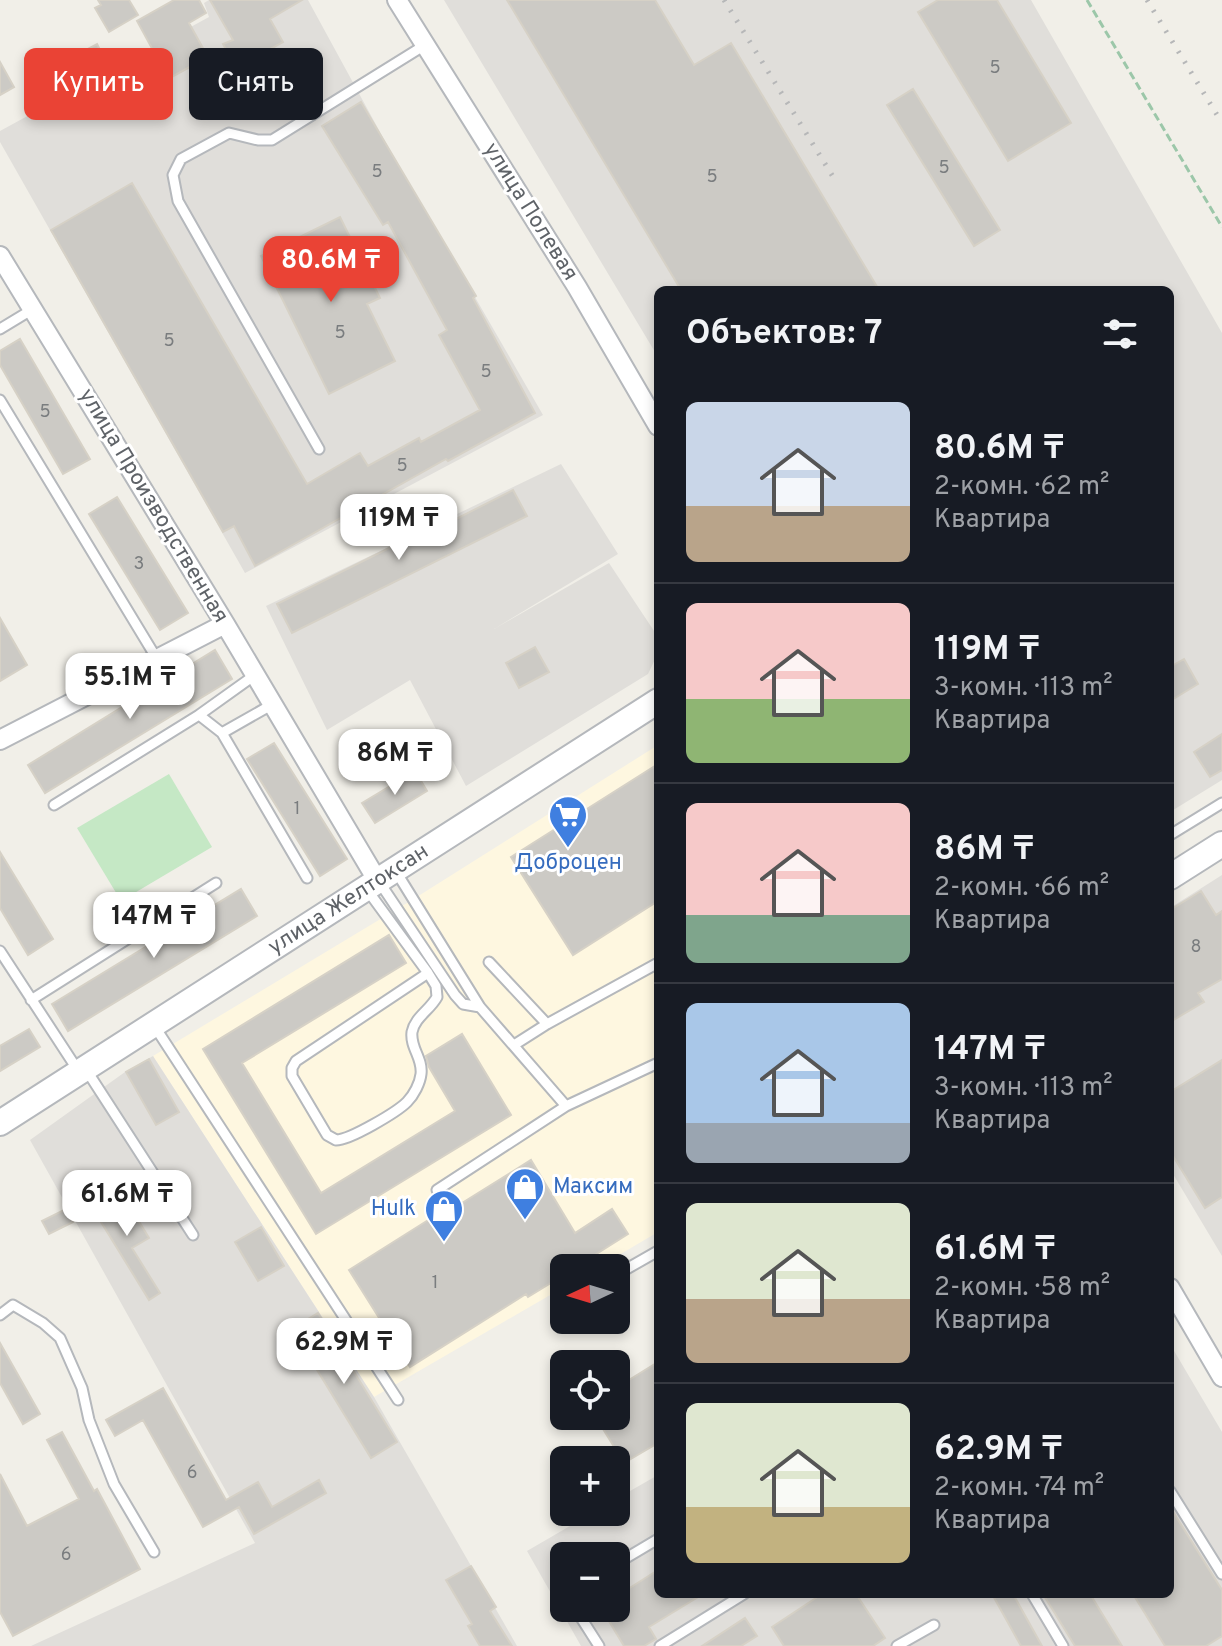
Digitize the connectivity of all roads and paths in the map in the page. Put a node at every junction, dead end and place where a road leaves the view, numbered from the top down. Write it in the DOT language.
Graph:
graph roads {
  1 [pos="397,0"];
  2 [pos="1087,0"];
  3 [pos="425,45"];
  4 [pos="1222,227"];
  5 [pos="0,256"];
  6 [pos="33,309"];
  7 [pos="0,329"];
  8 [pos="0,400"];
  9 [pos="654,419"];
  10 [pos="319,449"];
  11 [pos="225,624"];
  12 [pos="157,659"];
  13 [pos="255,675"];
  14 [pos="273,704"];
  15 [pos="654,704"];
  16 [pos="199,715"];
  17 [pos="222,733"];
  18 [pos="0,740"];
  19 [pos="1222,803"];
  20 [pos="54,805"];
  21 [pos="1174,833"];
  22 [pos="1222,844"];
  23 [pos="1174,874"];
  24 [pos="307,878"];
  25 [pos="379,879"];
  26 [pos="216,883"];
  27 [pos="0,951"];
  28 [pos="489,962"];
  29 [pos="654,965"];
  30 [pos="428,973"];
  31 [pos="31,1000"];
  32 [pos="480,1007"];
  33 [pos="154,1024"];
  34 [pos="547,1024"];
  35 [pos="514,1045"];
  36 [pos="654,1065"];
  37 [pos="82,1070"];
  38 [pos="566,1106"];
  39 [pos="0,1123"];
  40 [pos="437,1190"];
  41 [pos="193,1235"];
  42 [pos="654,1253"];
  43 [pos="630,1267"];
  44 [pos="1174,1295"];
  45 [pos="0,1315"];
  46 [pos="1222,1377"];
  47 [pos="398,1400"];
  48 [pos="1174,1497"];
  49 [pos="654,1541"];
  50 [pos="154,1552"];
  51 [pos="630,1556"];
  52 [pos="1222,1574"];
  53 [pos="738,1598"];
  54 [pos="1034,1598"];
  55 [pos="584,1622"];
  56 [pos="934,1625"];
  57 [pos="599,1646"];
  58 [pos="660,1646"];
  59 [pos="897,1646"];
  60 [pos="1063,1646"];
  1 -- 3 [label="street, улица Полевая"];
  2 -- 4 [label="path"];
  3 -- 9 [label="street, улица Полевая"];
  3 -- 10 [label="lane"];
  5 -- 6 [label="street, улица Производственная"];
  6 -- 7 [label="lane"];
  6 -- 11 [label="street, улица Производственная"];
  8 -- 12 [label="lane"];
  11 -- 12 [label="street"];
  11 -- 13 [label="street, улица Производственная"];
  12 -- 18 [label="street"];
  13 -- 14 [label="street, улица Производственная"];
  13 -- 16 [label="lane"];
  14 -- 17 [label="lane"];
  14 -- 25 [label="street, улица Производственная"];
  15 -- 25 [label="street, улица Желтоксан"];
  16 -- 17 [label="lane"];
  16 -- 20 [label="lane"];
  17 -- 24 [label="lane"];
  19 -- 21 [label="lane"];
  22 -- 23 [label="street"];
  25 -- 30 [label="lane"];
  25 -- 32 [label="lane"];
  25 -- 32 [label="lane"];
  25 -- 33 [label="street, улица Желтоксан"];
  26 -- 31 [label="lane"];
  27 -- 31 [label="lane"];
  28 -- 34 [label="lane"];
  29 -- 34 [label="lane"];
  30 -- 30 [label="lane"];
  31 -- 37 [label="lane"];
  32 -- 35 [label="lane"];
  33 -- 37 [label="street, улица Желтоксан"];
  33 -- 47 [label="lane"];
  34 -- 35 [label="lane"];
  35 -- 38 [label="lane"];
  36 -- 38 [label="lane"];
  37 -- 39 [label="street, улица Желтоксан"];
  37 -- 41 [label="lane"];
  38 -- 40 [label="lane"];
  42 -- 43 [label="lane"];
  44 -- 46 [label="street"];
  45 -- 50 [label="lane"];
  48 -- 52 [label="lane"];
  49 -- 51 [label="lane"];
  53 -- 58 [label="lane"];
  54 -- 60 [label="lane"];
  55 -- 57 [label="lane"];
  56 -- 59 [label="lane"];
}
